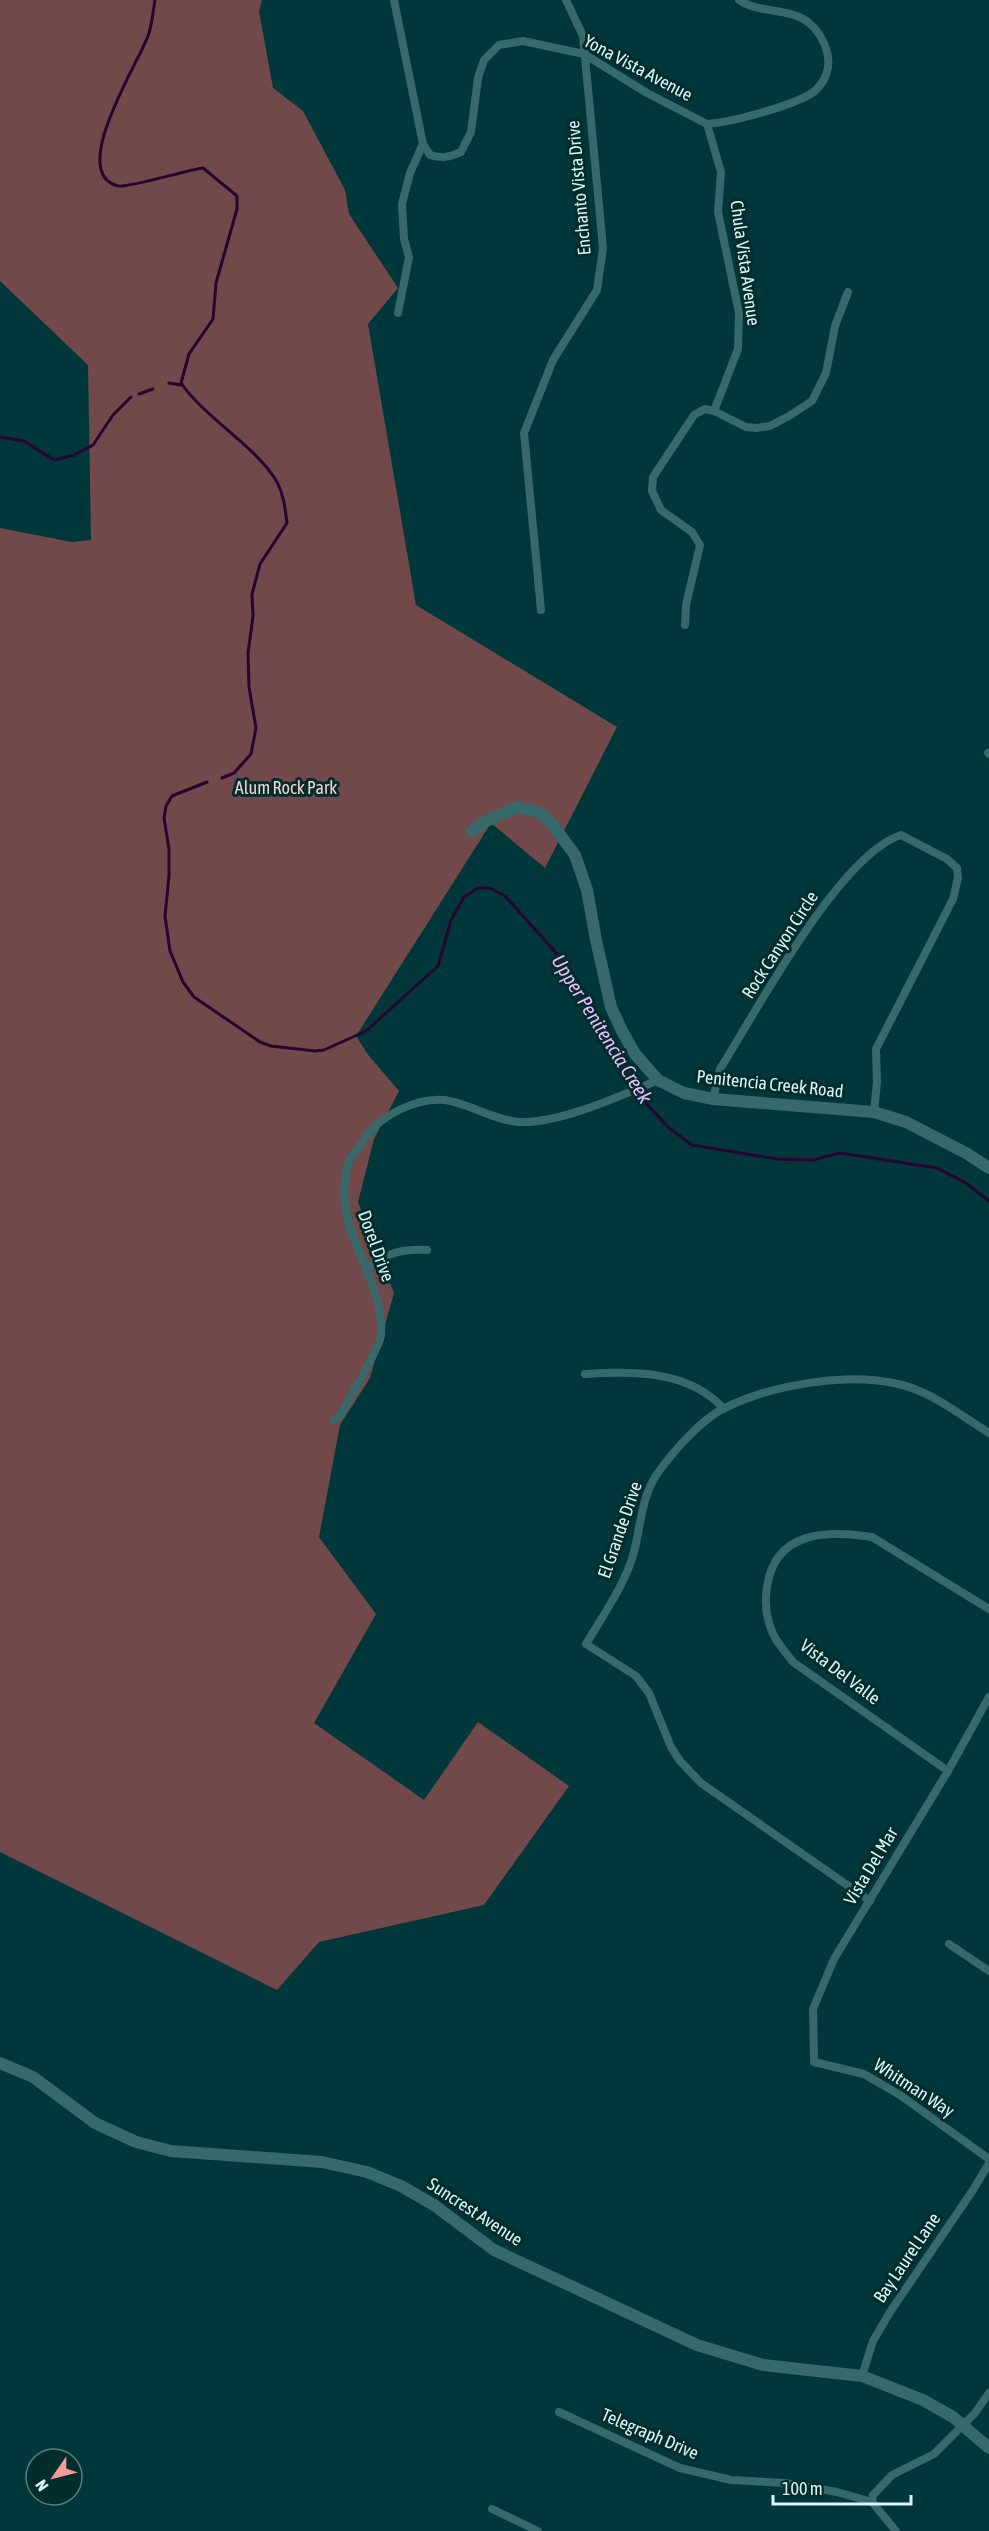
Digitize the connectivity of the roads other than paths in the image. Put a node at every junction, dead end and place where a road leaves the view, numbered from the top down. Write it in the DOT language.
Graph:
graph roads {
  1 [pos="394,0"];
  2 [pos="566,0"];
  3 [pos="739,0"];
  4 [pos="584,54"];
  5 [pos="707,124"];
  6 [pos="423,144"];
  7 [pos="848,292"];
  8 [pos="398,313"];
  9 [pos="714,411"];
  10 [pos="541,610"];
  11 [pos="685,625"];
  12 [pos="472,831"];
  13 [pos="658,1080"];
  14 [pos="713,1099"];
  15 [pos="874,1112"];
  16 [pos="989,1168"];
  17 [pos="427,1250"];
  18 [pos="367,1268"];
  19 [pos="585,1374"];
  20 [pos="723,1408"];
  21 [pos="334,1420"];
  22 [pos="989,1433"];
  23 [pos="989,1609"];
  24 [pos="989,1697"];
  25 [pos="948,1771"];
  26 [pos="870,1901"];
  27 [pos="949,1944"];
  28 [pos="989,1971"];
  29 [pos="814,2062"];
  30 [pos="0,2063"];
  31 [pos="989,2161"];
  32 [pos="862,2376"];
  33 [pos="989,2393"];
  34 [pos="559,2412"];
  35 [pos="962,2425"];
  36 [pos="989,2448"];
  37 [pos="872,2502"];
  38 [pos="492,2509"];
  39 [pos="538,2531"];
  40 [pos="896,2531"];
  1 -- 6 [label="street"];
  2 -- 4 [label="street, Enchanto Vista Drive"];
  3 -- 5 [label="street"];
  4 -- 5 [label="street, Yona Vista Avenue"];
  4 -- 6 [label="street, Yona Vista Avenue"];
  4 -- 10 [label="street, Enchanto Vista Drive"];
  5 -- 9 [label="street, Chula Vista Avenue"];
  6 -- 8 [label="street"];
  7 -- 9 [label="street"];
  9 -- 11 [label="street"];
  12 -- 13 [label="street, Penitencia Creek Road"];
  13 -- 14 [label="street, Penitencia Creek Road"];
  13 -- 18 [label="street, Dorel Drive"];
  14 -- 15 [label="street, Penitencia Creek Road"];
  14 -- 15 [label="street, Rock Canyon Circle"];
  15 -- 16 [label="street, Penitencia Creek Road"];
  17 -- 18 [label="street"];
  18 -- 21 [label="street, Dorel Drive"];
  19 -- 20 [label="street"];
  20 -- 22 [label="street, El Grande Drive"];
  20 -- 26 [label="street, El Grande Drive"];
  23 -- 25 [label="street, Vista Del Valle"];
  24 -- 25 [label="street, Vista Del Mar"];
  25 -- 26 [label="street, Vista Del Mar"];
  26 -- 29 [label="street, Vista Del Mar"];
  27 -- 28 [label="street"];
  29 -- 31 [label="street, Whitman Way"];
  30 -- 32 [label="street, Suncrest Avenue"];
  31 -- 32 [label="street, Bay Laurel Lane"];
  32 -- 35 [label="street, Suncrest Avenue"];
  33 -- 35 [label="street"];
  34 -- 37 [label="street, Telegraph Drive"];
  35 -- 36 [label="street, Suncrest Avenue"];
  35 -- 37 [label="street"];
  37 -- 40 [label="street"];
  38 -- 39 [label="street"];
}
